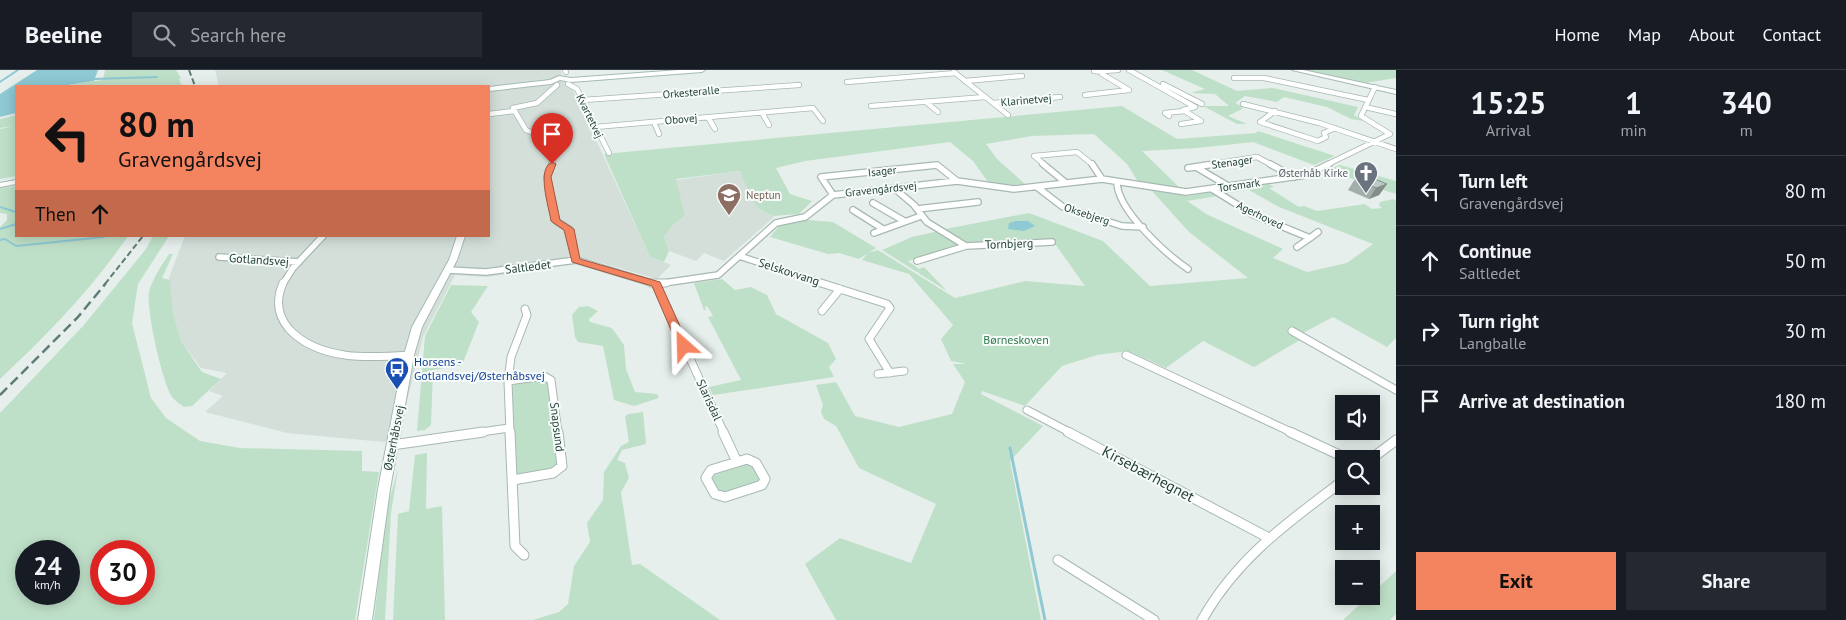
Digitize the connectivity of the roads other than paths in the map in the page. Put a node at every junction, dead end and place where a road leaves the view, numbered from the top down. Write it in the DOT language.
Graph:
graph roads {
  1 [pos="553,70"];
  2 [pos="702,70"];
  3 [pos="1097,70"];
  4 [pos="1118,70"];
  5 [pos="1129,70"];
  6 [pos="1296,70"];
  7 [pos="954,72"];
  8 [pos="1102,72"];
  9 [pos="1137,72"];
  10 [pos="1022,76"];
  11 [pos="1234,78"];
  12 [pos="965,81"];
  13 [pos="555,82"];
  14 [pos="569,82"];
  15 [pos="847,82"];
  16 [pos="799,85"];
  17 [pos="1375,87"];
  18 [pos="490,89"];
  19 [pos="1172,89"];
  20 [pos="1164,90"];
  21 [pos="1396,92"];
  22 [pos="1085,95"];
  23 [pos="985,96"];
  24 [pos="1060,97"];
  25 [pos="1190,98"];
  26 [pos="1180,99"];
  27 [pos="582,100"];
  28 [pos="1368,100"];
  29 [pos="926,102"];
  30 [pos="993,103"];
  31 [pos="1202,104"];
  32 [pos="1243,104"];
  33 [pos="871,106"];
  34 [pos="1365,107"];
  35 [pos="514,111"];
  36 [pos="1184,111"];
  37 [pos="1275,111"];
  38 [pos="938,112"];
  39 [pos="762,113"];
  40 [pos="490,114"];
  41 [pos="1396,114"];
  42 [pos="1008,115"];
  43 [pos="1168,116"];
  44 [pos="708,117"];
  45 [pos="823,121"];
  46 [pos="654,122"];
  47 [pos="1181,124"];
  48 [pos="769,125"];
  49 [pos="595,127"];
  50 [pos="1335,128"];
  51 [pos="715,129"];
  52 [pos="659,134"];
  53 [pos="1374,141"];
  54 [pos="1396,149"];
  55 [pos="609,153"];
  56 [pos="1196,167"];
  57 [pos="1188,168"];
  58 [pos="1294,177"];
  59 [pos="1102,180"];
  60 [pos="956,181"];
  61 [pos="15,182"];
  62 [pos="1117,182"];
  63 [pos="1066,183"];
  64 [pos="0,185"];
  65 [pos="1037,186"];
  66 [pos="1228,186"];
  67 [pos="894,188"];
  68 [pos="1212,189"];
  69 [pos="1186,192"];
  70 [pos="833,195"];
  71 [pos="978,202"];
  72 [pos="874,203"];
  73 [pos="917,209"];
  74 [pos="853,210"];
  75 [pos="921,216"];
  76 [pos="904,221"];
  77 [pos="1143,226"];
  78 [pos="883,229"];
  79 [pos="1318,232"];
  80 [pos="874,233"];
  81 [pos="322,237"];
  82 [pos="461,237"];
  83 [pos="1310,238"];
  84 [pos="1052,242"];
  85 [pos="966,246"];
  86 [pos="1297,247"];
  87 [pos="739,256"];
  88 [pos="219,257"];
  89 [pos="576,260"];
  90 [pos="299,262"];
  91 [pos="917,262"];
  92 [pos="606,269"];
  93 [pos="1188,269"];
  94 [pos="448,270"];
  95 [pos="656,284"];
  96 [pos="840,289"];
  97 [pos="525,309"];
  98 [pos="822,312"];
  99 [pos="1292,331"];
  100 [pos="409,355"];
  101 [pos="1126,355"];
  102 [pos="904,372"];
  103 [pos="890,373"];
  104 [pos="878,374"];
  105 [pos="508,381"];
  106 [pos="1396,390"];
  107 [pos="1027,410"];
  108 [pos="509,428"];
  109 [pos="1396,440"];
  110 [pos="392,445"];
  111 [pos="1380,452"];
  112 [pos="1335,453"];
  113 [pos="737,462"];
  114 [pos="513,480"];
  115 [pos="1335,487"];
  116 [pos="1270,538"];
  117 [pos="524,555"];
  118 [pos="1058,560"];
  119 [pos="365,620"];
  120 [pos="1154,620"];
  121 [pos="1202,620"];
  1 -- 13 [label="street"];
  2 -- 14 [label="street"];
  3 -- 8 [label="street"];
  4 -- 8 [label="street"];
  5 -- 9 [label="street"];
  6 -- 17 [label="street"];
  7 -- 12 [label="street, Klarinetvej"];
  7 -- 15 [label="street, Klarinetvej"];
  8 -- 22 [label="street"];
  9 -- 19 [label="street"];
  9 -- 20 [label="street"];
  10 -- 12 [label="street, Klarinetvej"];
  11 -- 28 [label="street"];
  12 -- 23 [label="street, Klarinetvej"];
  13 -- 14 [label="street"];
  13 -- 18 [label="street"];
  13 -- 35 [label="street"];
  14 -- 27 [label="street, Kvartetvej"];
  16 -- 27 [label="street, Orkesteralle"];
  17 -- 21 [label="street"];
  17 -- 28 [label="street"];
  19 -- 20 [label="street"];
  19 -- 25 [label="street"];
  20 -- 26 [label="street"];
  23 -- 29 [label="street, Klarinetvej"];
  23 -- 30 [label="street, Klarinetvej"];
  24 -- 30 [label="street, Klarinetvej"];
  25 -- 26 [label="street"];
  25 -- 31 [label="street"];
  26 -- 36 [label="street"];
  27 -- 49 [label="street, Kvartetvej"];
  28 -- 34 [label="street"];
  29 -- 33 [label="street, Klarinetvej"];
  29 -- 38 [label="street"];
  30 -- 42 [label="street, Klarinetvej"];
  32 -- 37 [label="street"];
  34 -- 41 [label="street"];
  34 -- 53 [label="street, Torsmark"];
  35 -- 40 [label="street"];
  35 -- 89 [label="street"];
  36 -- 43 [label="street"];
  36 -- 47 [label="street"];
  37 -- 50 [label="street"];
  37 -- 50 [label="street"];
  39 -- 44 [label="street, Obovej"];
  39 -- 45 [label="street, Obovej"];
  39 -- 48 [label="street"];
  44 -- 46 [label="street, Obovej"];
  44 -- 51 [label="street, Obovej"];
  46 -- 49 [label="street, Obovej"];
  46 -- 52 [label="street, Obovej"];
  49 -- 55 [label="street, Kvartetvej"];
  50 -- 53 [label="street"];
  53 -- 54 [label="street"];
  53 -- 58 [label="street, Torsmark"];
  56 -- 57 [label="street, Stenager"];
  56 -- 58 [label="street, Stenager"];
  56 -- 66 [label="street, Stenager"];
  58 -- 66 [label="street, Torsmark"];
  59 -- 62 [label="street, Gravengårdsvej"];
  59 -- 63 [label="street, Gravengårdsvej"];
  59 -- 63 [label="street"];
  60 -- 65 [label="street, Gravengårdsvej"];
  60 -- 67 [label="street, Gravengårdsvej"];
  60 -- 70 [label="street, Isager"];
  61 -- 64 [label="street"];
  62 -- 69 [label="street, Gravengårdsvej"];
  62 -- 77 [label="street, Oksebjerg"];
  63 -- 65 [label="street, Gravengårdsvej"];
  65 -- 77 [label="street, Oksebjerg"];
  66 -- 68 [label="street, Torsmark"];
  67 -- 70 [label="street, Gravengårdsvej"];
  67 -- 73 [label="street, Tornbjerg"];
  68 -- 69 [label="street, Torsmark"];
  68 -- 83 [label="street, Agerhoved"];
  70 -- 87 [label="street, Gravengårdsvej"];
  71 -- 73 [label="street"];
  72 -- 76 [label="street"];
  73 -- 75 [label="street, Tornbjerg"];
  74 -- 78 [label="street"];
  75 -- 76 [label="street"];
  75 -- 85 [label="street, Tornbjerg"];
  76 -- 78 [label="street"];
  77 -- 93 [label="street, Oksebjerg"];
  78 -- 80 [label="street"];
  79 -- 83 [label="street"];
  81 -- 90 [label="street, Gotlandsvej"];
  82 -- 94 [label="street, Østerhåbsvej"];
  83 -- 86 [label="street"];
  84 -- 85 [label="street, Tornbjerg"];
  85 -- 91 [label="street, Tornbjerg"];
  87 -- 95 [label="street, Gravengårdsvej"];
  87 -- 96 [label="street, Selskovvang"];
  88 -- 90 [label="street, Gotlandsvej"];
  89 -- 92 [label="street, Saltledet"];
  89 -- 94 [label="street, Saltledet"];
  90 -- 100 [label="street, Gotlandsvej"];
  92 -- 95 [label="street, Gravengårdsvej"];
  94 -- 100 [label="street, Østerhåbsvej"];
  95 -- 113 [label="street, Slarisdal"];
  96 -- 98 [label="street, Selskovvang"];
  96 -- 103 [label="street, Selskovvang"];
  97 -- 105 [label="street"];
  99 -- 106 [label="street"];
  100 -- 110 [label="street, Østerhåbsvej"];
  101 -- 112 [label="street"];
  102 -- 103 [label="street"];
  103 -- 104 [label="street"];
  105 -- 108 [label="street"];
  105 -- 114 [label="street, Snapsund"];
  107 -- 116 [label="street, Kirsebærhegnet"];
  108 -- 110 [label="street"];
  108 -- 114 [label="street"];
  109 -- 111 [label="street"];
  110 -- 119 [label="street, Østerhåbsvej"];
  113 -- 113 [label="street"];
  114 -- 117 [label="street"];
  115 -- 116 [label="street"];
  116 -- 121 [label="street"];
  118 -- 120 [label="street"];
}
